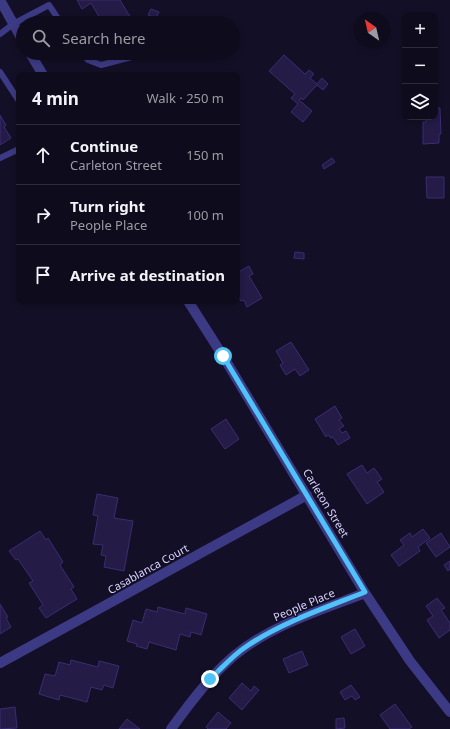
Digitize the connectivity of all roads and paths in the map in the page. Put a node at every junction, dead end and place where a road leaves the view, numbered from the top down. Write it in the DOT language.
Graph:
graph roads {
  1 [pos="0,0"];
  2 [pos="47,2"];
  3 [pos="25,16"];
  4 [pos="56,16"];
  5 [pos="16,22"];
  6 [pos="13,24"];
  7 [pos="16,29"];
  8 [pos="0,34"];
  9 [pos="34,60"];
  10 [pos="88,60"];
  11 [pos="120,60"];
  12 [pos="0,72"];
  13 [pos="41,72"];
  14 [pos="16,96"];
  15 [pos="16,150"];
  16 [pos="0,158"];
  17 [pos="190,304"];
  18 [pos="307,496"];
  19 [pos="365,592"];
  20 [pos="0,663"];
  21 [pos="450,712"];
  22 [pos="171,729"];
  1 -- 6 [label="street"];
  2 -- 3 [label="lane"];
  2 -- 4 [label="lane"];
  5 -- 6 [label="lane"];
  6 -- 7 [label="street"];
  6 -- 8 [label="lane"];
  9 -- 13 [label="street"];
  10 -- 11 [label="lane"];
  12 -- 14 [label="lane"];
  15 -- 16 [label="lane"];
  17 -- 18 [label="street, Carleton Street"];
  18 -- 19 [label="street, Carleton Street"];
  18 -- 20 [label="street, Casablanca Court"];
  19 -- 21 [label="street, Carleton Street"];
  19 -- 22 [label="street, People Place"];
}
